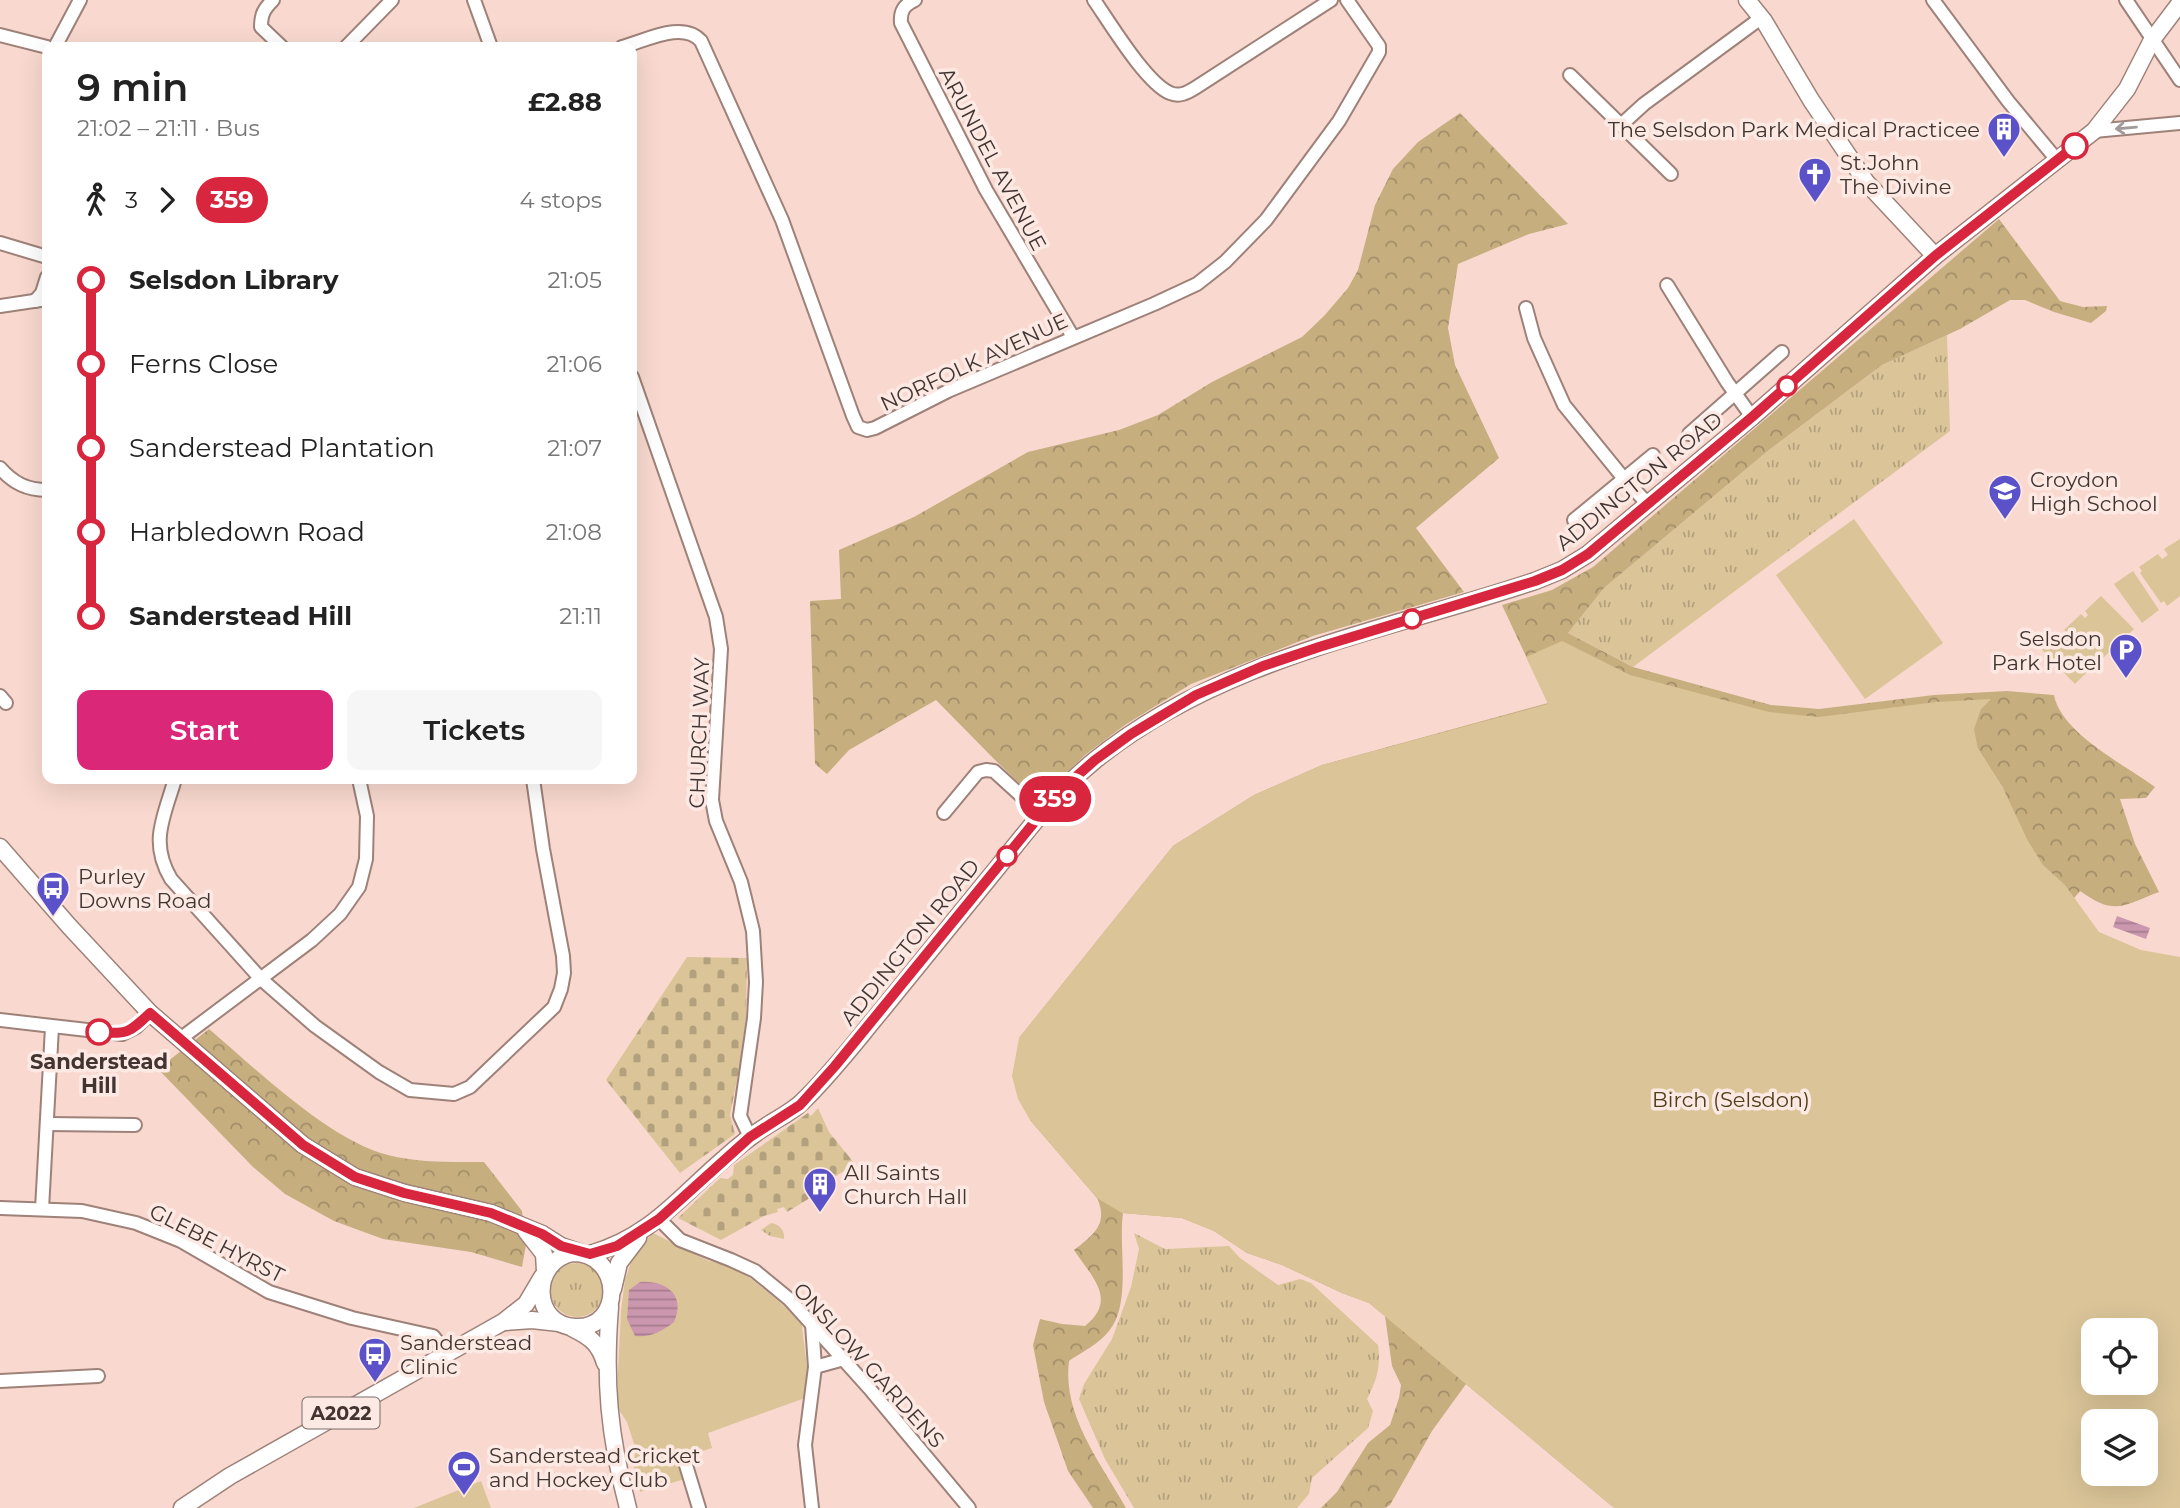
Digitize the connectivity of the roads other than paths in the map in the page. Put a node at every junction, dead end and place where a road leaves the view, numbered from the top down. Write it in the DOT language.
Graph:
graph roads {
  1 [pos="80,0"];
  2 [pos="273,0"];
  3 [pos="392,0"];
  4 [pos="474,0"];
  5 [pos="915,0"];
  6 [pos="1094,0"];
  7 [pos="1331,0"];
  8 [pos="1347,0"];
  9 [pos="1746,0"];
  10 [pos="1933,0"];
  11 [pos="2126,0"];
  12 [pos="2180,3"];
  13 [pos="1761,18"];
  14 [pos="0,35"];
  15 [pos="2152,40"];
  16 [pos="58,42"];
  17 [pos="277,42"];
  18 [pos="351,42"];
  19 [pos="489,42"];
  20 [pos="637,43"];
  21 [pos="42,46"];
  22 [pos="1570,75"];
  23 [pos="2180,80"];
  24 [pos="2180,123"];
  25 [pos="1621,125"];
  26 [pos="2094,131"];
  27 [pos="2057,160"];
  28 [pos="1671,174"];
  29 [pos="0,243"];
  30 [pos="1935,256"];
  31 [pos="42,258"];
  32 [pos="1667,285"];
  33 [pos="41,300"];
  34 [pos="0,306"];
  35 [pos="1526,308"];
  36 [pos="1073,337"];
  37 [pos="1782,352"];
  38 [pos="637,391"];
  39 [pos="1736,394"];
  40 [pos="1752,417"];
  41 [pos="1689,434"];
  42 [pos="1653,455"];
  43 [pos="0,468"];
  44 [pos="1625,480"];
  45 [pos="42,490"];
  46 [pos="1648,504"];
  47 [pos="1574,520"];
  48 [pos="174,784"];
  49 [pos="360,784"];
  50 [pos="535,784"];
  51 [pos="944,813"];
  52 [pos="1041,814"];
  53 [pos="0,847"];
  54 [pos="261,979"];
  55 [pos="150,1013"];
  56 [pos="0,1020"];
  57 [pos="52,1027"];
  58 [pos="180,1039"];
  59 [pos="47,1124"];
  60 [pos="135,1125"];
  61 [pos="750,1137"];
  62 [pos="0,1208"];
  63 [pos="42,1209"];
  64 [pos="653,1224"];
  65 [pos="521,1225"];
  66 [pos="585,1254"];
  67 [pos="544,1274"];
  68 [pos="611,1300"];
  69 [pos="503,1322"];
  70 [pos="812,1324"];
  71 [pos="565,1325"];
  72 [pos="447,1354"];
  73 [pos="844,1359"];
  74 [pos="815,1367"];
  75 [pos="607,1369"];
  76 [pos="98,1376"];
  77 [pos="0,1381"];
  78 [pos="685,1462"];
  79 [pos="182,1508"];
  80 [pos="628,1508"];
  81 [pos="699,1508"];
  82 [pos="812,1508"];
  83 [pos="969,1508"];
  1 -- 16 [label="street"];
  2 -- 17 [label="street"];
  3 -- 18 [label="street"];
  4 -- 19 [label="street"];
  5 -- 36 [label="street, ARUNDEL AVENUE"];
  6 -- 7 [label="street"];
  8 -- 36 [label="street, NORFOLK AVENUE"];
  9 -- 13 [label="main road"];
  10 -- 27 [label="street"];
  11 -- 15 [label="street"];
  12 -- 15 [label="main road, ADDINGTON ROAD"];
  13 -- 25 [label="street"];
  13 -- 30 [label="main road"];
  14 -- 21 [label="street"];
  15 -- 23 [label="street"];
  15 -- 26 [label="main road, ADDINGTON ROAD"];
  20 -- 36 [label="street, NORFOLK AVENUE"];
  22 -- 25 [label="street"];
  24 -- 26 [label="street, one-way"];
  25 -- 28 [label="street"];
  26 -- 27 [label="main road, ADDINGTON ROAD"];
  27 -- 30 [label="main road, ADDINGTON ROAD"];
  29 -- 31 [label="street"];
  30 -- 40 [label="main road, ADDINGTON ROAD"];
  32 -- 39 [label="street"];
  33 -- 34 [label="street"];
  35 -- 44 [label="street"];
  37 -- 39 [label="street"];
  38 -- 61 [label="street, CHURCH WAY"];
  39 -- 40 [label="street"];
  39 -- 41 [label="street"];
  40 -- 46 [label="main road, ADDINGTON ROAD"];
  42 -- 44 [label="street"];
  43 -- 45 [label="street"];
  44 -- 46 [label="street"];
  44 -- 47 [label="street"];
  46 -- 52 [label="main road, ADDINGTON ROAD"];
  48 -- 54 [label="street"];
  49 -- 54 [label="street"];
  50 -- 54 [label="street"];
  51 -- 52 [label="street"];
  52 -- 61 [label="main road, ADDINGTON ROAD"];
  53 -- 55 [label="main road"];
  54 -- 58 [label="street"];
  55 -- 57 [label="street"];
  55 -- 58 [label="main road"];
  56 -- 57 [label="street"];
  57 -- 59 [label="street"];
  58 -- 65 [label="main road"];
  59 -- 60 [label="street"];
  59 -- 63 [label="street"];
  61 -- 64 [label="main road, ADDINGTON ROAD"];
  62 -- 63 [label="street, GLEBE HYRST"];
  63 -- 72 [label="street, GLEBE HYRST"];
  64 -- 66 [label="main road"];
  64 -- 68 [label="main road"];
  64 -- 70 [label="street, ONSLOW GARDENS"];
  65 -- 66 [label="main road"];
  65 -- 67 [label="main road"];
  66 -- 67 [label="main road"];
  66 -- 68 [label="main road"];
  67 -- 69 [label="main road, A2022"];
  67 -- 71 [label="main road"];
  68 -- 71 [label="main road"];
  68 -- 75 [label="main road"];
  69 -- 71 [label="main road, A2022"];
  69 -- 72 [label="main road, A2022"];
  70 -- 73 [label="street, ONSLOW GARDENS"];
  70 -- 74 [label="street"];
  71 -- 75 [label="main road"];
  72 -- 79 [label="main road, A2022"];
  73 -- 74 [label="street"];
  73 -- 83 [label="street, ONSLOW GARDENS"];
  74 -- 82 [label="street"];
  75 -- 80 [label="main road"];
  76 -- 77 [label="street"];
  78 -- 81 [label="street"];
}
